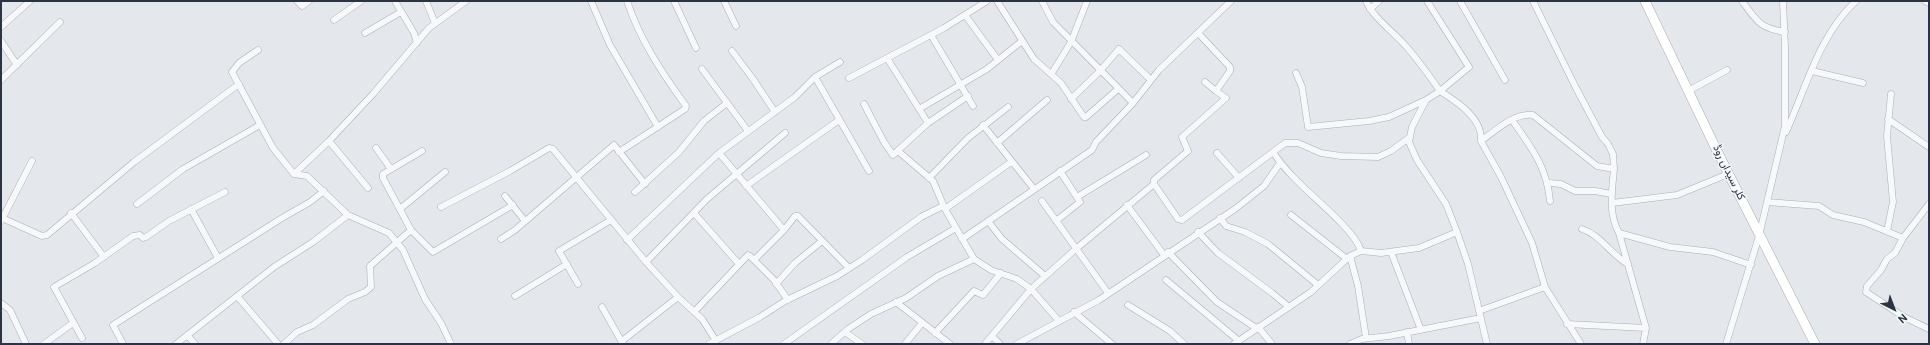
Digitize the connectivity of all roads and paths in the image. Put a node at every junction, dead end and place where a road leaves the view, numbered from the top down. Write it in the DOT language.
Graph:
graph roads {
  1 [pos="30,1"];
  2 [pos="296,1"];
  3 [pos="309,1"];
  4 [pos="361,1"];
  5 [pos="395,1"];
  6 [pos="426,1"];
  7 [pos="466,1"];
  8 [pos="591,1"];
  9 [pos="627,1"];
  10 [pos="674,1"];
  11 [pos="724,1"];
  12 [pos="987,1"];
  13 [pos="997,1"];
  14 [pos="1042,1"];
  15 [pos="1087,1"];
  16 [pos="1231,1"];
  17 [pos="1366,1"];
  18 [pos="1379,1"];
  19 [pos="1427,1"];
  20 [pos="1460,1"];
  21 [pos="1533,1"];
  22 [pos="1645,1"];
  23 [pos="1742,1"];
  24 [pos="1783,1"];
  25 [pos="1856,1"];
  26 [pos="1925,1"];
  27 [pos="1929,3"];
  28 [pos="1370,9"];
  29 [pos="401,12"];
  30 [pos="964,15"];
  31 [pos="334,20"];
  32 [pos="60,22"];
  33 [pos="435,23"];
  34 [pos="736,26"];
  35 [pos="1,28"];
  36 [pos="365,32"];
  37 [pos="1784,32"];
  38 [pos="1199,34"];
  39 [pos="931,35"];
  40 [pos="1,41"];
  41 [pos="1022,41"];
  42 [pos="1071,42"];
  43 [pos="417,43"];
  44 [pos="696,48"];
  45 [pos="258,50"];
  46 [pos="732,51"];
  47 [pos="887,58"];
  48 [pos="998,60"];
  49 [pos="840,62"];
  50 [pos="17,65"];
  51 [pos="702,70"];
  52 [pos="1727,70"];
  53 [pos="1100,71"];
  54 [pos="1812,71"];
  55 [pos="1052,73"];
  56 [pos="1296,73"];
  57 [pos="815,77"];
  58 [pos="849,78"];
  59 [pos="1,80"];
  60 [pos="1151,80"];
  61 [pos="1505,80"];
  62 [pos="1205,82"];
  63 [pos="1863,83"];
  64 [pos="239,84"];
  65 [pos="960,84"];
  66 [pos="1118,89"];
  67 [pos="1216,91"];
  68 [pos="1440,91"];
  69 [pos="1688,91"];
  70 [pos="1891,94"];
  71 [pos="968,96"];
  72 [pos="1071,99"];
  73 [pos="1047,100"];
  74 [pos="1426,100"];
  75 [pos="727,103"];
  76 [pos="1133,103"];
  77 [pos="864,104"];
  78 [pos="973,106"];
  79 [pos="1008,107"];
  80 [pos="919,109"];
  81 [pos="775,112"];
  82 [pos="1888,118"];
  83 [pos="839,120"];
  84 [pos="1512,120"];
  85 [pos="928,123"];
  86 [pos="260,125"];
  87 [pos="983,125"];
  88 [pos="658,127"];
  89 [pos="748,131"];
  90 [pos="785,132"];
  91 [pos="1410,137"];
  92 [pos="329,141"];
  93 [pos="1481,141"];
  94 [pos="997,143"];
  95 [pos="1780,144"];
  96 [pos="1929,147"];
  97 [pos="376,148"];
  98 [pos="422,151"];
  99 [pos="898,151"];
  100 [pos="619,152"];
  101 [pos="1273,152"];
  102 [pos="719,153"];
  103 [pos="1217,153"];
  104 [pos="1146,155"];
  105 [pos="32,161"];
  106 [pos="1012,162"];
  107 [pos="1280,163"];
  108 [pos="391,169"];
  109 [pos="1614,169"];
  110 [pos="869,171"];
  111 [pos="1060,171"];
  112 [pos="445,172"];
  113 [pos="294,174"];
  114 [pos="1728,174"];
  115 [pos="737,175"];
  116 [pos="576,178"];
  117 [pos="929,178"];
  118 [pos="1239,178"];
  119 [pos="1549,183"];
  120 [pos="645,184"];
  121 [pos="1154,184"];
  122 [pos="746,186"];
  123 [pos="368,188"];
  124 [pos="1034,189"];
  125 [pos="324,191"];
  126 [pos="225,192"];
  127 [pos="635,192"];
  128 [pos="1610,194"];
  129 [pos="505,196"];
  130 [pos="1077,197"];
  131 [pos="1042,201"];
  132 [pos="1550,201"];
  133 [pos="1767,202"];
  134 [pos="1612,203"];
  135 [pos="137,204"];
  136 [pos="1929,204"];
  137 [pos="513,205"];
  138 [pos="1127,205"];
  139 [pos="442,207"];
  140 [pos="944,207"];
  141 [pos="191,209"];
  142 [pos="400,209"];
  143 [pos="71,213"];
  144 [pos="694,213"];
  145 [pos="348,215"];
  146 [pos="1291,215"];
  147 [pos="1220,218"];
  148 [pos="2,219"];
  149 [pos="611,220"];
  150 [pos="526,221"];
  151 [pos="1056,221"];
  152 [pos="988,222"];
  153 [pos="956,228"];
  154 [pos="411,230"];
  155 [pos="784,230"];
  156 [pos="1582,230"];
  157 [pos="1887,231"];
  158 [pos="1198,232"];
  159 [pos="1457,232"];
  160 [pos="1619,233"];
  161 [pos="1759,236"];
  162 [pos="1903,238"];
  163 [pos="501,239"];
  164 [pos="962,239"];
  165 [pos="627,240"];
  166 [pos="822,241"];
  167 [pos="398,243"];
  168 [pos="1077,248"];
  169 [pos="1361,251"];
  170 [pos="1391,252"];
  171 [pos="1166,253"];
  172 [pos="104,257"];
  173 [pos="1348,257"];
  174 [pos="218,258"];
  175 [pos="974,259"];
  176 [pos="754,260"];
  177 [pos="646,262"];
  178 [pos="567,264"];
  179 [pos="739,264"];
  180 [pos="1628,264"];
  181 [pos="1751,264"];
  182 [pos="849,268"];
  183 [pos="1002,273"];
  184 [pos="1045,276"];
  185 [pos="1166,280"];
  186 [pos="578,284"];
  187 [pos="776,284"];
  188 [pos="1318,284"];
  189 [pos="1545,287"];
  190 [pos="1031,289"];
  191 [pos="1108,293"];
  192 [pos="237,296"];
  193 [pos="515,296"];
  194 [pos="678,297"];
  195 [pos="788,300"];
  196 [pos="896,302"];
  197 [pos="1,303"];
  198 [pos="1128,305"];
  199 [pos="602,307"];
  200 [pos="1289,307"];
  201 [pos="1479,311"];
  202 [pos="694,312"];
  203 [pos="1074,312"];
  204 [pos="1480,318"];
  205 [pos="1059,321"];
  206 [pos="73,323"];
  207 [pos="922,323"];
  208 [pos="1567,324"];
  209 [pos="1257,328"];
  210 [pos="1646,328"];
  211 [pos="1929,329"];
  212 [pos="1421,330"];
  213 [pos="846,332"];
  214 [pos="1407,332"];
  215 [pos="935,333"];
  216 [pos="187,335"];
  217 [pos="992,336"];
  218 [pos="82,338"];
  219 [pos="1366,338"];
  220 [pos="716,340"];
  221 [pos="1237,342"];
  222 [pos="622,343"];
  223 [pos="26,344"];
  224 [pos="44,344"];
  225 [pos="123,344"];
  226 [pos="176,344"];
  227 [pos="195,344"];
  228 [pos="278,344"];
  229 [pos="284,344"];
  230 [pos="451,344"];
  231 [pos="709,344"];
  232 [pos="784,344"];
  233 [pos="831,344"];
  234 [pos="862,344"];
  235 [pos="905,344"];
  236 [pos="950,344"];
  237 [pos="985,344"];
  238 [pos="1000,344"];
  239 [pos="1018,344"];
  240 [pos="1112,344"];
  241 [pos="1184,344"];
  242 [pos="1272,344"];
  243 [pos="1350,344"];
  244 [pos="1409,344"];
  245 [pos="1487,344"];
  246 [pos="1581,344"];
  247 [pos="1643,344"];
  248 [pos="1726,344"];
  249 [pos="1815,344"];
  1 -- 35 [label="street"];
  2 -- 3 [label="street"];
  4 -- 31 [label="street"];
  5 -- 29 [label="street"];
  6 -- 33 [label="street"];
  7 -- 33 [label="street"];
  8 -- 88 [label="street"];
  9 -- 88 [label="street"];
  10 -- 44 [label="street"];
  11 -- 34 [label="street"];
  12 -- 30 [label="street"];
  13 -- 41 [label="street"];
  14 -- 42 [label="street"];
  15 -- 42 [label="street"];
  16 -- 38 [label="street"];
  17 -- 28 [label="street"];
  18 -- 28 [label="street"];
  19 -- 68 [label="street"];
  20 -- 61 [label="street"];
  21 -- 109 [label="street"];
  22 -- 69 [label="main road, کلر سیداں روڈ"];
  23 -- 37 [label="street"];
  24 -- 37 [label="street"];
  25 -- 54 [label="street"];
  26 -- 27 [label="street"];
  28 -- 68 [label="street"];
  29 -- 36 [label="street"];
  29 -- 43 [label="street"];
  30 -- 39 [label="street"];
  30 -- 48 [label="street"];
  32 -- 50 [label="street"];
  33 -- 43 [label="street"];
  37 -- 95 [label="street"];
  38 -- 60 [label="street"];
  38 -- 67 [label="street"];
  39 -- 47 [label="street"];
  39 -- 65 [label="street"];
  40 -- 50 [label="street"];
  41 -- 48 [label="street"];
  41 -- 55 [label="street"];
  42 -- 53 [label="street"];
  42 -- 55 [label="street"];
  43 -- 92 [label="street"];
  45 -- 64 [label="street"];
  46 -- 81 [label="street"];
  47 -- 58 [label="street"];
  47 -- 80 [label="street"];
  48 -- 65 [label="street"];
  49 -- 57 [label="street"];
  50 -- 59 [label="street"];
  51 -- 75 [label="street"];
  52 -- 69 [label="street"];
  53 -- 60 [label="street"];
  53 -- 66 [label="street"];
  53 -- 72 [label="street"];
  54 -- 63 [label="street"];
  54 -- 95 [label="street"];
  55 -- 72 [label="street"];
  56 -- 74 [label="street"];
  57 -- 81 [label="street"];
  57 -- 83 [label="street"];
  60 -- 76 [label="street"];
  62 -- 67 [label="street"];
  64 -- 86 [label="street"];
  64 -- 143 [label="street"];
  65 -- 71 [label="street"];
  65 -- 80 [label="street"];
  66 -- 72 [label="street"];
  66 -- 76 [label="street"];
  67 -- 121 [label="street"];
  68 -- 74 [label="street"];
  68 -- 93 [label="street"];
  69 -- 114 [label="main road, کلر سیداں روڈ"];
  70 -- 82 [label="street"];
  71 -- 78 [label="street"];
  71 -- 85 [label="street"];
  73 -- 94 [label="street"];
  74 -- 91 [label="street"];
  75 -- 89 [label="street"];
  75 -- 120 [label="street"];
  76 -- 111 [label="street"];
  77 -- 99 [label="street"];
  79 -- 87 [label="street"];
  80 -- 85 [label="street"];
  81 -- 89 [label="street"];
  82 -- 96 [label="street"];
  82 -- 157 [label="street"];
  83 -- 110 [label="street"];
  83 -- 122 [label="street"];
  84 -- 93 [label="street"];
  84 -- 109 [label="street"];
  84 -- 119 [label="street"];
  85 -- 99 [label="street"];
  86 -- 113 [label="street"];
  86 -- 135 [label="street"];
  87 -- 94 [label="street"];
  87 -- 117 [label="street"];
  88 -- 100 [label="street"];
  89 -- 102 [label="street"];
  90 -- 115 [label="street"];
  91 -- 101 [label="street"];
  91 -- 159 [label="street"];
  92 -- 113 [label="street"];
  92 -- 123 [label="street"];
  93 -- 189 [label="street"];
  94 -- 106 [label="street"];
  95 -- 133 [label="street"];
  97 -- 108 [label="street"];
  98 -- 108 [label="street"];
  99 -- 117 [label="street"];
  100 -- 116 [label="street"];
  100 -- 120 [label="street"];
  101 -- 107 [label="street"];
  101 -- 118 [label="street"];
  102 -- 115 [label="street"];
  102 -- 165 [label="street"];
  103 -- 118 [label="street"];
  104 -- 130 [label="street"];
  105 -- 148 [label="street"];
  106 -- 124 [label="street"];
  106 -- 140 [label="street"];
  107 -- 147 [label="street"];
  107 -- 169 [label="street"];
  108 -- 142 [label="street"];
  109 -- 128 [label="street"];
  111 -- 124 [label="street"];
  111 -- 130 [label="street"];
  112 -- 142 [label="street"];
  113 -- 125 [label="street"];
  114 -- 134 [label="street"];
  114 -- 161 [label="main road, کلر سیداں روڈ"];
  115 -- 122 [label="street"];
  115 -- 144 [label="street"];
  116 -- 139 [label="street"];
  116 -- 149 [label="street"];
  116 -- 150 [label="street"];
  117 -- 140 [label="street"];
  118 -- 121 [label="street"];
  119 -- 128 [label="street"];
  119 -- 132 [label="street"];
  120 -- 127 [label="street"];
  121 -- 138 [label="street"];
  122 -- 155 [label="street"];
  124 -- 152 [label="street"];
  125 -- 145 [label="street"];
  125 -- 174 [label="street"];
  126 -- 141 [label="street"];
  128 -- 134 [label="street"];
  129 -- 137 [label="street"];
  130 -- 151 [label="street"];
  131 -- 151 [label="street"];
  133 -- 157 [label="street"];
  133 -- 161 [label="street"];
  134 -- 160 [label="street"];
  136 -- 162 [label="street"];
  137 -- 150 [label="street"];
  137 -- 154 [label="street"];
  138 -- 168 [label="street"];
  138 -- 171 [label="street"];
  140 -- 153 [label="street"];
  140 -- 182 [label="street"];
  141 -- 172 [label="street"];
  141 -- 174 [label="street"];
  142 -- 154 [label="street"];
  143 -- 148 [label="street"];
  143 -- 172 [label="street"];
  144 -- 177 [label="street"];
  144 -- 179 [label="street"];
  145 -- 167 [label="street"];
  145 -- 192 [label="street"];
  146 -- 173 [label="street"];
  147 -- 158 [label="street"];
  147 -- 188 [label="street"];
  149 -- 165 [label="street"];
  149 -- 178 [label="street"];
  150 -- 163 [label="street"];
  151 -- 168 [label="street"];
  152 -- 164 [label="street"];
  152 -- 184 [label="street"];
  153 -- 164 [label="street"];
  153 -- 232 [label="street"];
  154 -- 167 [label="street"];
  155 -- 166 [label="street"];
  155 -- 176 [label="street"];
  156 -- 180 [label="street"];
  157 -- 162 [label="street"];
  158 -- 171 [label="street"];
  158 -- 200 [label="street"];
  159 -- 170 [label="street"];
  159 -- 201 [label="street"];
  160 -- 180 [label="street"];
  160 -- 181 [label="street"];
  161 -- 181 [label="street"];
  161 -- 249 [label="main road, کلر سیداں روڈ"];
  162 -- 211 [label="street"];
  164 -- 175 [label="street"];
  165 -- 177 [label="street"];
  166 -- 182 [label="street"];
  166 -- 187 [label="street"];
  167 -- 229 [label="street"];
  167 -- 230 [label="street"];
  168 -- 184 [label="street"];
  168 -- 191 [label="street"];
  169 -- 170 [label="street"];
  169 -- 173 [label="street"];
  170 -- 212 [label="street"];
  171 -- 191 [label="street"];
  171 -- 209 [label="street"];
  172 -- 206 [label="street"];
  173 -- 188 [label="street"];
  173 -- 219 [label="street"];
  174 -- 225 [label="street"];
  175 -- 183 [label="street"];
  175 -- 196 [label="street"];
  176 -- 179 [label="street"];
  176 -- 187 [label="street"];
  177 -- 194 [label="street"];
  178 -- 186 [label="street"];
  178 -- 193 [label="street"];
  179 -- 202 [label="street"];
  180 -- 210 [label="street"];
  181 -- 248 [label="street"];
  182 -- 195 [label="street"];
  183 -- 190 [label="street"];
  183 -- 215 [label="street"];
  184 -- 190 [label="street"];
  185 -- 221 [label="street"];
  187 -- 195 [label="street"];
  188 -- 200 [label="street"];
  189 -- 201 [label="street"];
  189 -- 208 [label="street"];
  190 -- 205 [label="street"];
  190 -- 217 [label="street"];
  191 -- 203 [label="street"];
  192 -- 216 [label="street"];
  192 -- 228 [label="street"];
  194 -- 202 [label="street"];
  194 -- 222 [label="street"];
  195 -- 220 [label="street"];
  196 -- 207 [label="street"];
  196 -- 213 [label="street"];
  197 -- 223 [label="street"];
  198 -- 241 [label="street"];
  199 -- 222 [label="street"];
  200 -- 209 [label="street"];
  201 -- 204 [label="street"];
  202 -- 220 [label="street"];
  203 -- 205 [label="street"];
  203 -- 240 [label="street"];
  204 -- 212 [label="street"];
  204 -- 245 [label="street"];
  205 -- 239 [label="street"];
  206 -- 218 [label="street"];
  206 -- 224 [label="street"];
  207 -- 215 [label="street"];
  207 -- 235 [label="street"];
  208 -- 210 [label="street"];
  208 -- 246 [label="street"];
  209 -- 221 [label="street"];
  209 -- 242 [label="street"];
  210 -- 247 [label="street"];
  212 -- 214 [label="street"];
  213 -- 233 [label="street"];
  213 -- 234 [label="street"];
  214 -- 219 [label="street"];
  214 -- 244 [label="street"];
  215 -- 236 [label="street"];
  216 -- 226 [label="street"];
  216 -- 227 [label="street"];
  217 -- 237 [label="street"];
  217 -- 238 [label="street"];
  219 -- 243 [label="street"];
  220 -- 231 [label="street"];
}
